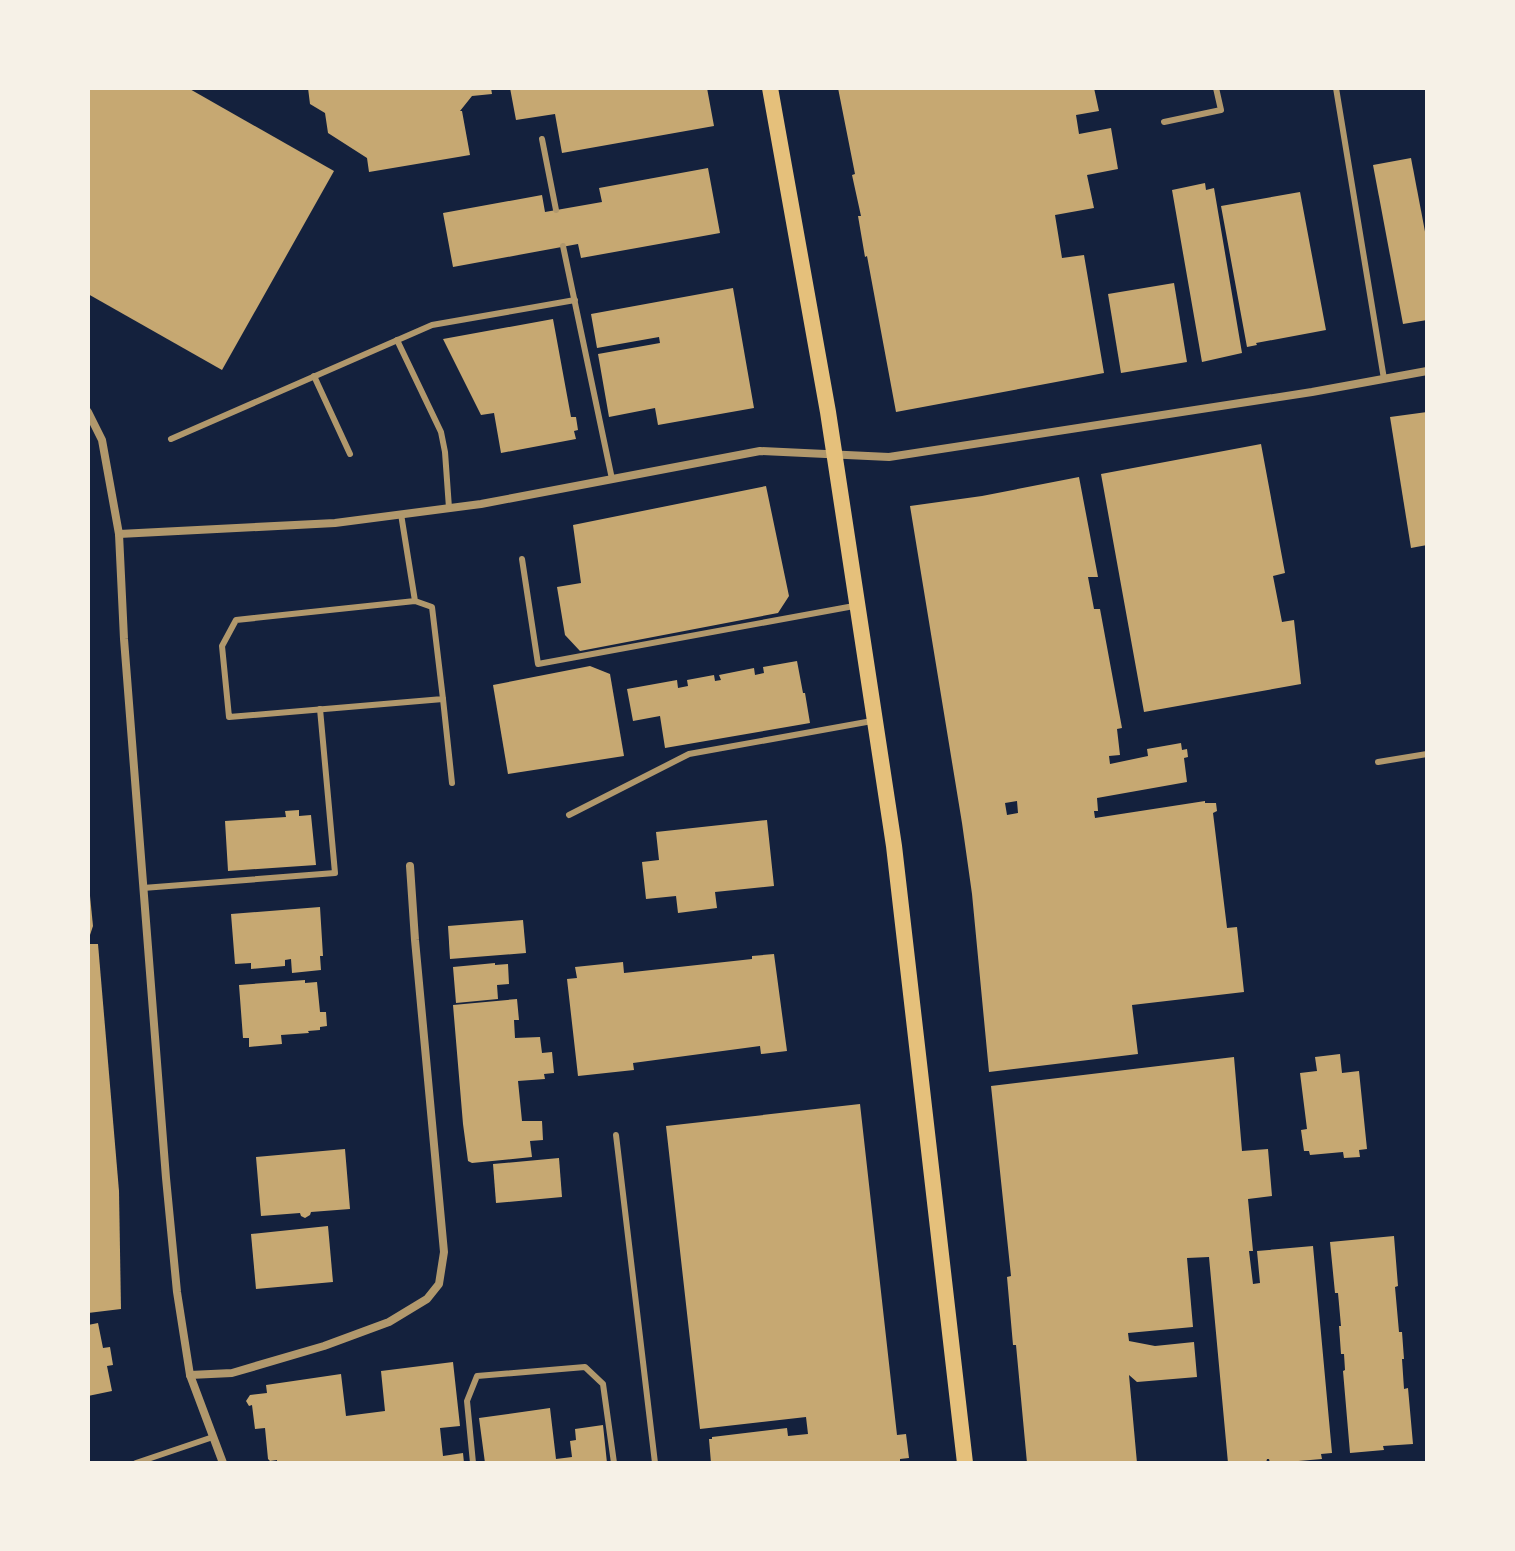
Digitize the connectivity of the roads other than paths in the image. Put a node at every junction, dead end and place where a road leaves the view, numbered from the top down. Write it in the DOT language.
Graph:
graph roads {
  1 [pos="770,88"];
  2 [pos="1216,88"];
  3 [pos="1336,88"];
  4 [pos="1164,122"];
  5 [pos="542,139"];
  6 [pos="556,210"];
  7 [pos="563,246"];
  8 [pos="575,300"];
  9 [pos="397,340"];
  10 [pos="1427,371"];
  11 [pos="314,376"];
  12 [pos="1384,379"];
  13 [pos="88,412"];
  14 [pos="171,439"];
  15 [pos="350,454"];
  16 [pos="834,454"];
  17 [pos="612,479"];
  18 [pos="449,508"];
  19 [pos="401,514"];
  20 [pos="119,534"];
  21 [pos="522,559"];
  22 [pos="415,601"];
  23 [pos="858,606"];
  24 [pos="443,699"];
  25 [pos="320,709"];
  26 [pos="875,720"];
  27 [pos="1427,754"];
  28 [pos="1378,762"];
  29 [pos="452,783"];
  30 [pos="569,815"];
  31 [pos="410,866"];
  32 [pos="143,888"];
  33 [pos="616,1135"];
  34 [pos="190,1375"];
  35 [pos="213,1437"];
  36 [pos="136,1463"];
  37 [pos="223,1463"];
  38 [pos="473,1463"];
  39 [pos="614,1463"];
  40 [pos="655,1463"];
  41 [pos="965,1463"];
  1 -- 16 [label="main road"];
  2 -- 4 [label="lane"];
  3 -- 12 [label="lane"];
  5 -- 6 [label="lane"];
  7 -- 8 [label="lane"];
  8 -- 9 [label="lane"];
  8 -- 17 [label="lane"];
  9 -- 11 [label="lane"];
  9 -- 18 [label="lane"];
  10 -- 12 [label="street"];
  11 -- 14 [label="lane"];
  11 -- 15 [label="lane"];
  12 -- 16 [label="street"];
  13 -- 20 [label="street"];
  16 -- 17 [label="street"];
  16 -- 23 [label="main road"];
  17 -- 18 [label="street"];
  18 -- 19 [label="street"];
  19 -- 20 [label="street"];
  19 -- 22 [label="lane"];
  20 -- 32 [label="street"];
  21 -- 23 [label="lane"];
  22 -- 24 [label="lane"];
  22 -- 25 [label="lane"];
  23 -- 26 [label="main road"];
  24 -- 25 [label="lane"];
  24 -- 29 [label="lane"];
  25 -- 32 [label="lane"];
  26 -- 30 [label="lane"];
  26 -- 41 [label="main road"];
  27 -- 28 [label="lane"];
  31 -- 34 [label="street"];
  32 -- 34 [label="street"];
  33 -- 40 [label="lane"];
  34 -- 35 [label="street"];
  35 -- 36 [label="lane"];
  35 -- 37 [label="street"];
  38 -- 39 [label="lane"];
}
